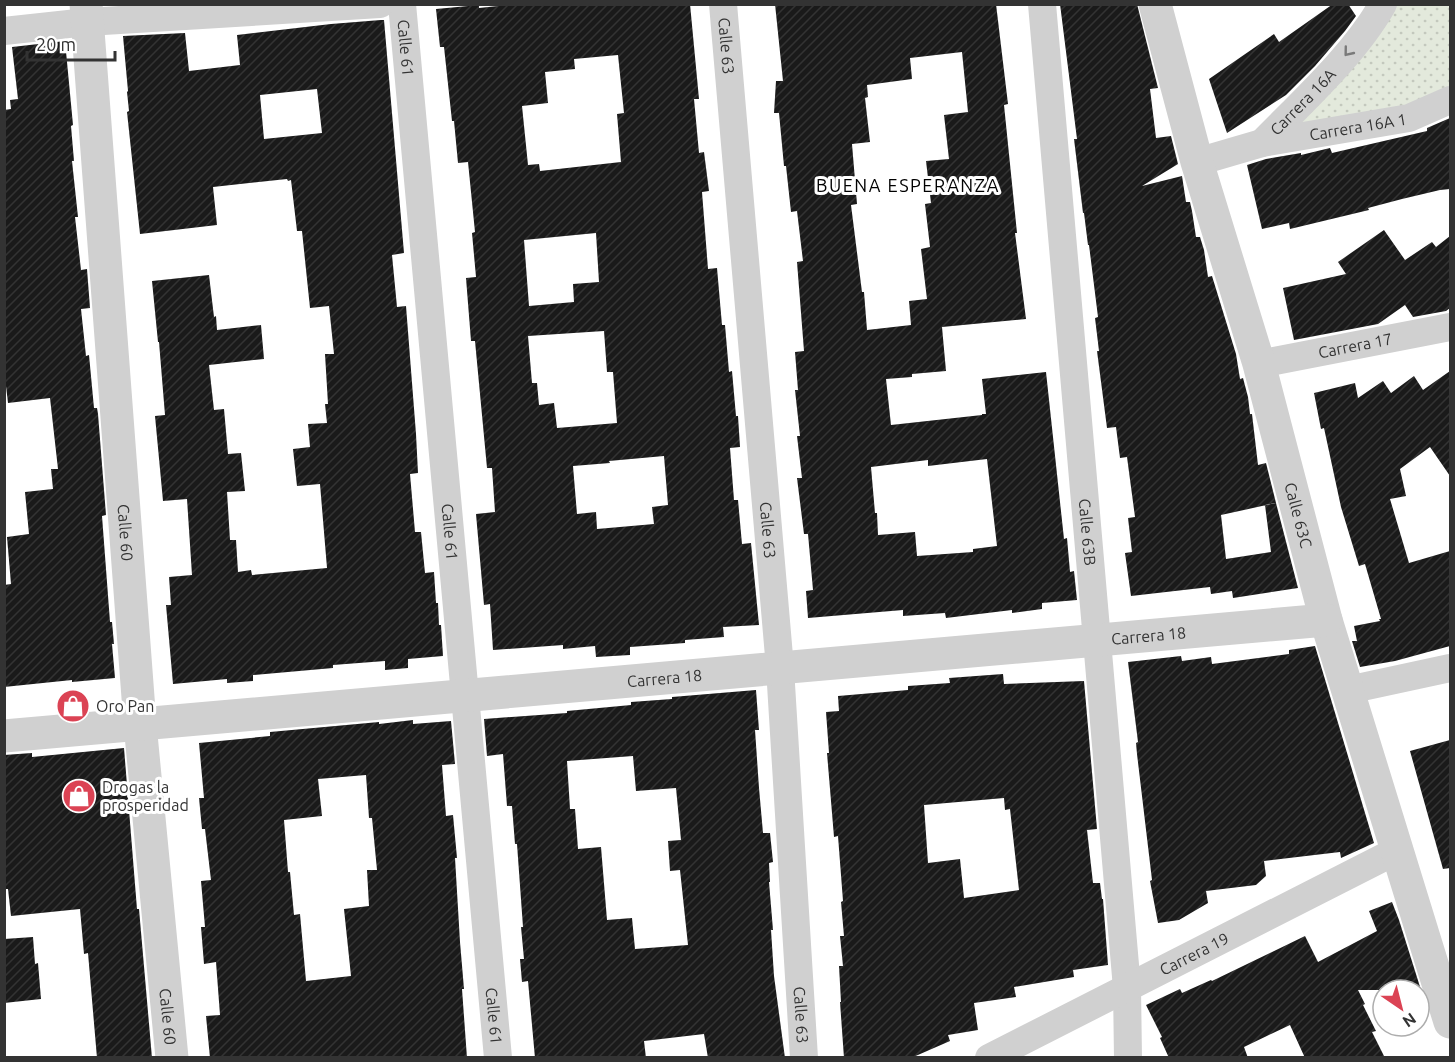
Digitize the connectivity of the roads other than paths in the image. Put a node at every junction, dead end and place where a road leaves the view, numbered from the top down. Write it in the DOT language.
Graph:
graph roads {
  1 [pos="380,4"];
  2 [pos="402,4"];
  3 [pos="723,4"];
  4 [pos="1042,4"];
  5 [pos="1155,4"];
  6 [pos="1383,4"];
  7 [pos="86,13"];
  8 [pos="4,31"];
  9 [pos="1450,100"];
  10 [pos="1262,143"];
  11 [pos="1197,162"];
  12 [pos="1450,327"];
  13 [pos="1259,364"];
  14 [pos="1326,620"];
  15 [pos="1097,640"];
  16 [pos="780,668"];
  17 [pos="1450,668"];
  18 [pos="1348,690"];
  19 [pos="465,695"];
  20 [pos="140,724"];
  21 [pos="4,736"];
  22 [pos="1398,850"];
  23 [pos="1127,988"];
  24 [pos="1448,1003"];
  25 [pos="172,1058"];
  26 [pos="498,1058"];
  27 [pos="804,1058"];
  28 [pos="989,1058"];
  29 [pos="1128,1058"];
  1 -- 7 [label="street"];
  2 -- 19 [label="street, Calle 61"];
  3 -- 16 [label="street, Calle 63"];
  4 -- 15 [label="street, Calle 63B"];
  5 -- 11 [label="street, Calle 63C"];
  6 -- 10 [label="street, Carrera 16A, one-way"];
  7 -- 8 [label="street"];
  7 -- 20 [label="street, Calle 60"];
  9 -- 10 [label="street, Carrera 16A 1"];
  10 -- 11 [label="street, Carrera 16A"];
  11 -- 13 [label="street, Calle 63C"];
  12 -- 13 [label="street, Carrera 17"];
  13 -- 14 [label="street, Calle 63C"];
  14 -- 15 [label="street, Carrera 18"];
  14 -- 18 [label="street, Calle 63C"];
  15 -- 16 [label="street, Carrera 18"];
  15 -- 23 [label="street, Calle 63B"];
  16 -- 19 [label="street, Carrera 18"];
  16 -- 27 [label="street, Calle 63"];
  17 -- 18 [label="street"];
  18 -- 22 [label="street, Calle 63C"];
  19 -- 20 [label="street, Carrera 18"];
  19 -- 26 [label="street, Calle 61"];
  20 -- 21 [label="street, Carrera 18"];
  20 -- 25 [label="street, Calle 60"];
  22 -- 23 [label="street, Carrera 19"];
  22 -- 24 [label="street, Calle 63C"];
  23 -- 28 [label="street, Carrera 19"];
  23 -- 29 [label="street, Calle 63B"];
}
